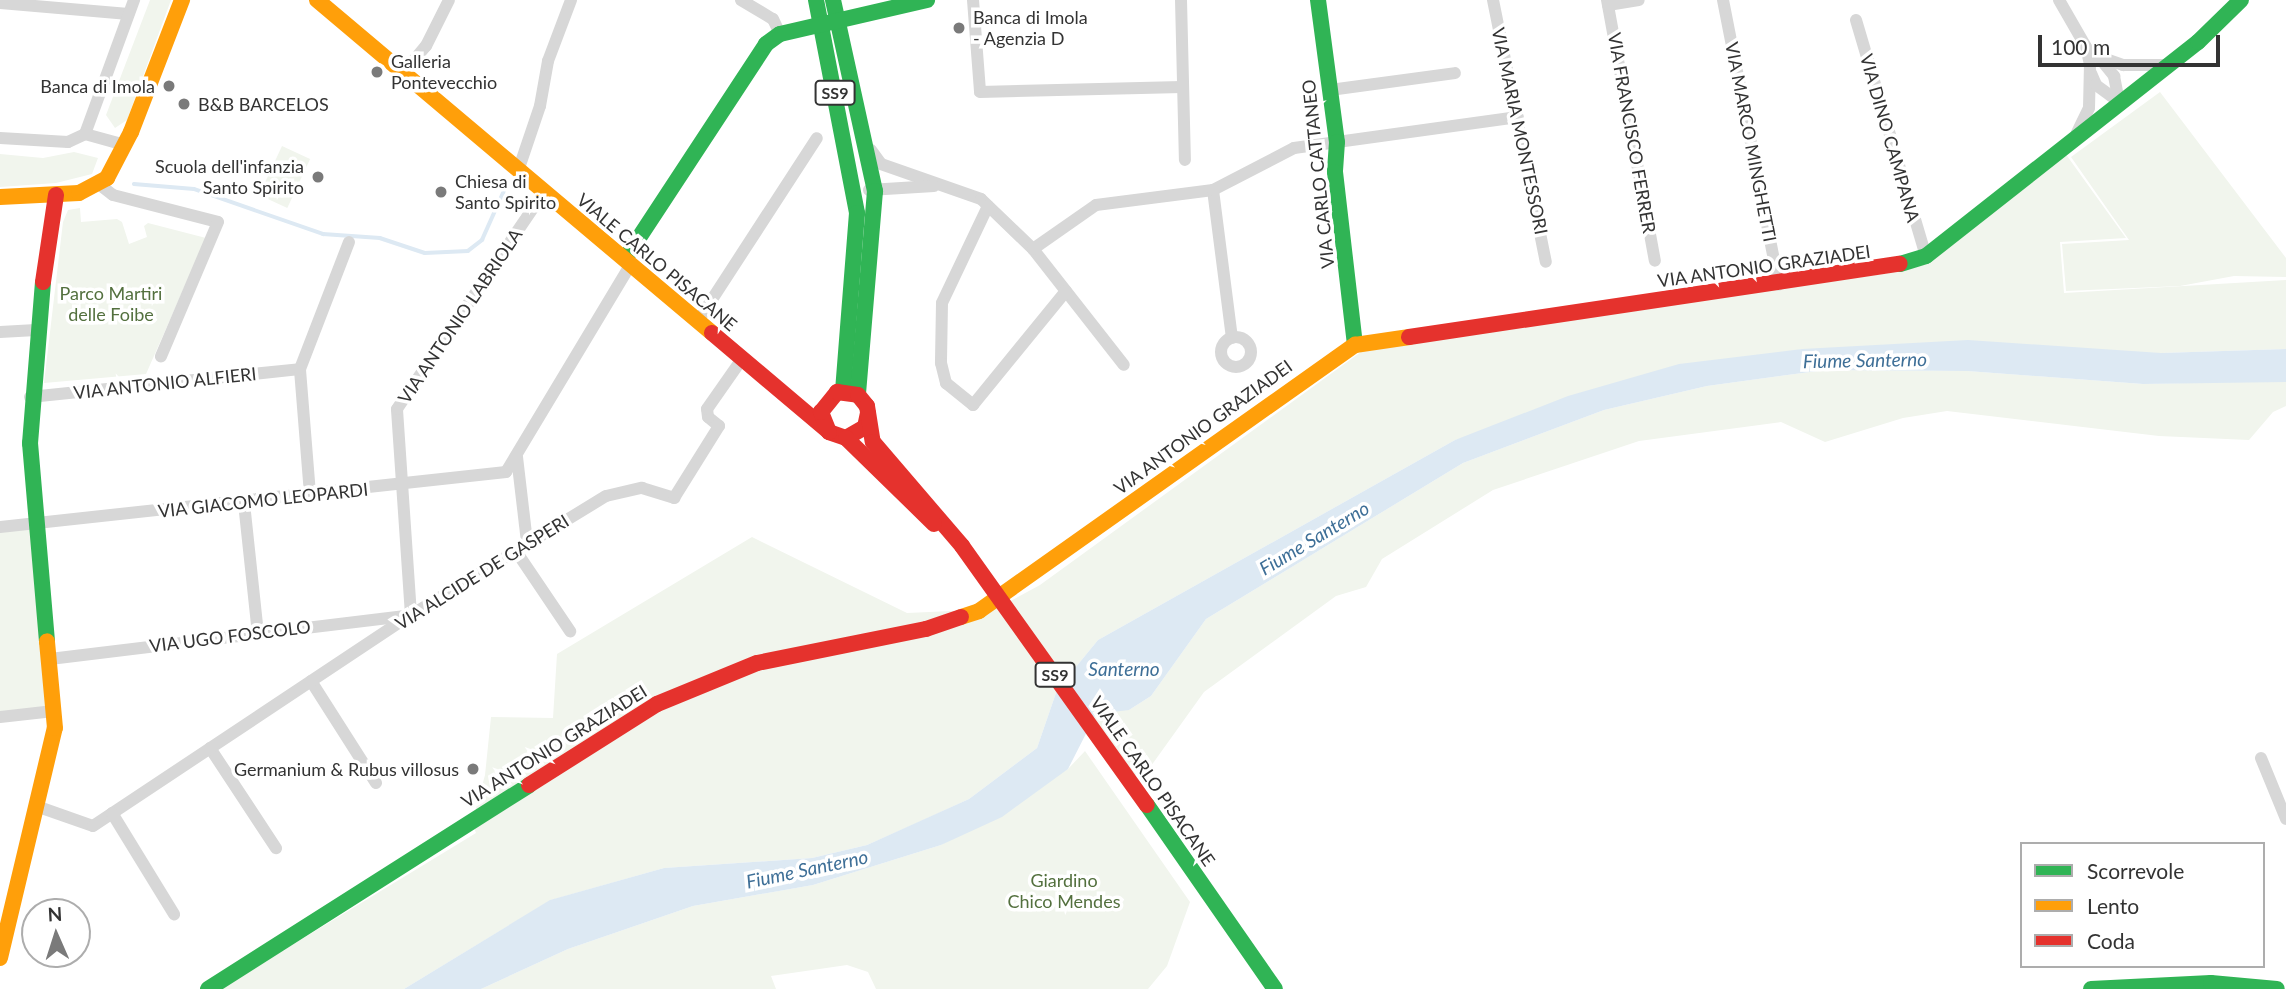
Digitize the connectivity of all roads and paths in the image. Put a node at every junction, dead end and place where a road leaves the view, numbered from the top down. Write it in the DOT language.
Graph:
graph roads {
  1 [pos="134,0"];
  2 [pos="182,0"];
  3 [pos="317,0"];
  4 [pos="449,0"];
  5 [pos="571,0"];
  6 [pos="741,0"];
  7 [pos="816,0"];
  8 [pos="832,0"];
  9 [pos="927,0"];
  10 [pos="973,0"];
  11 [pos="1181,0"];
  12 [pos="1318,0"];
  13 [pos="1493,0"];
  14 [pos="1639,0"];
  15 [pos="1723,0"];
  16 [pos="2059,0"];
  17 [pos="2241,0"];
  18 [pos="0,2"];
  19 [pos="1608,3"];
  20 [pos="129,14"];
  21 [pos="1856,20"];
  22 [pos="829,22"];
  23 [pos="780,34"];
  24 [pos="2092,52"];
  25 [pos="2164,65"];
  26 [pos="404,72"];
  27 [pos="1455,73"];
  28 [pos="2091,73"];
  29 [pos="1182,88"];
  30 [pos="1330,90"];
  31 [pos="2119,102"];
  32 [pos="1518,117"];
  33 [pos="85,134"];
  34 [pos="862,135"];
  35 [pos="0,138"];
  36 [pos="817,138"];
  37 [pos="2074,139"];
  38 [pos="1337,142"];
  39 [pos="125,145"];
  40 [pos="1185,160"];
  41 [pos="518,171"];
  42 [pos="909,174"];
  43 [pos="100,185"];
  44 [pos="873,185"];
  45 [pos="855,186"];
  46 [pos="938,186"];
  47 [pos="1213,190"];
  48 [pos="544,192"];
  49 [pos="56,195"];
  50 [pos="0,197"];
  51 [pos="988,206"];
  52 [pos="349,242"];
  53 [pos="1033,249"];
  54 [pos="1926,256"];
  55 [pos="1655,261"];
  56 [pos="628,262"];
  57 [pos="1546,262"];
  58 [pos="1779,285"];
  59 [pos="1066,291"];
  60 [pos="698,321"];
  61 [pos="36,330"];
  62 [pos="0,332"];
  63 [pos="1232,338"];
  64 [pos="1355,345"];
  65 [pos="161,356"];
  66 [pos="742,359"];
  67 [pos="1124,365"];
  68 [pos="300,369"];
  69 [pos="780,390"];
  70 [pos="851,393"];
  71 [pos="30,397"];
  72 [pos="827,399"];
  73 [pos="868,413"];
  74 [pos="829,432"];
  75 [pos="846,438"];
  76 [pos="517,457"];
  77 [pos="885,479"];
  78 [pos="402,484"];
  79 [pos="918,491"];
  80 [pos="310,494"];
  81 [pos="244,503"];
  82 [pos="34,523"];
  83 [pos="0,527"];
  84 [pos="946,530"];
  85 [pos="527,542"];
  86 [pos="516,551"];
  87 [pos="411,615"];
  88 [pos="570,631"];
  89 [pos="258,633"];
  90 [pos="50,659"];
  91 [pos="311,681"];
  92 [pos="54,711"];
  93 [pos="0,717"];
  94 [pos="210,748"];
  95 [pos="2261,758"];
  96 [pos="376,783"];
  97 [pos="36,806"];
  98 [pos="112,813"];
  99 [pos="2286,819"];
  100 [pos="276,848"];
  101 [pos="174,914"];
  102 [pos="0,958"];
  103 [pos="1266,986"];
  104 [pos="208,989"];
  105 [pos="2091,989"];
  106 [pos="2277,989"];
  1 -- 20 [label="street"];
  2 -- 39 [label="street"];
  3 -- 26 [label="street, VIALE CARLO PISACANE"];
  4 -- 26 [label="street"];
  5 -- 41 [label="street"];
  6 -- 23 [label="street"];
  7 -- 22 [label="street, SS9"];
  8 -- 22 [label="street, SS9"];
  9 -- 22 [label="street"];
  10 -- 29 [label="street"];
  11 -- 29 [label="street"];
  12 -- 30 [label="street, VIA CARLO CATTANEO"];
  13 -- 32 [label="street, VIA MARIA MONTESSORI"];
  14 -- 19 [label="street, VIA FRANCISCO FERRER"];
  15 -- 58 [label="street, VIA MARCO MINGHETTI"];
  16 -- 24 [label="street"];
  17 -- 25 [label="street, VIA ANTONIO GRAZIADEI"];
  18 -- 20 [label="street"];
  19 -- 55 [label="street, VIA FRANCISCO FERRER"];
  20 -- 33 [label="street"];
  21 -- 54 [label="street, VIA DINO CAMPANA"];
  22 -- 23 [label="street"];
  22 -- 34 [label="street, SS9"];
  22 -- 45 [label="street, SS9"];
  23 -- 56 [label="street"];
  24 -- 25 [label="street"];
  24 -- 28 [label="street"];
  24 -- 31 [label="street"];
  25 -- 31 [label="street, VIA ANTONIO GRAZIADEI"];
  26 -- 41 [label="street, VIALE CARLO PISACANE"];
  27 -- 30 [label="street"];
  28 -- 31 [label="street"];
  28 -- 37 [label="street"];
  29 -- 40 [label="street"];
  30 -- 38 [label="street, VIA CARLO CATTANEO"];
  31 -- 37 [label="street, VIA ANTONIO GRAZIADEI"];
  32 -- 38 [label="street"];
  32 -- 57 [label="street, VIA MARIA MONTESSORI"];
  33 -- 35 [label="street"];
  33 -- 39 [label="street"];
  34 -- 42 [label="street"];
  34 -- 44 [label="street, SS9"];
  36 -- 60 [label="street"];
  37 -- 54 [label="street, VIA ANTONIO GRAZIADEI"];
  38 -- 47 [label="street"];
  38 -- 64 [label="street, VIA CARLO CATTANEO"];
  39 -- 43 [label="street"];
  41 -- 48 [label="street, VIALE CARLO PISACANE"];
  42 -- 44 [label="street"];
  42 -- 46 [label="street"];
  43 -- 49 [label="street"];
  43 -- 65 [label="street"];
  44 -- 45 [label="street"];
  44 -- 46 [label="street"];
  44 -- 70 [label="street, SS9"];
  45 -- 70 [label="street, SS9"];
  46 -- 51 [label="street"];
  47 -- 53 [label="street"];
  47 -- 63 [label="street"];
  48 -- 56 [label="street, VIALE CARLO PISACANE"];
  48 -- 78 [label="street, VIA ANTONIO LABRIOLA"];
  49 -- 50 [label="street"];
  49 -- 61 [label="street"];
  51 -- 53 [label="street"];
  51 -- 59 [label="street"];
  52 -- 68 [label="street"];
  53 -- 59 [label="street"];
  54 -- 58 [label="street, VIA ANTONIO GRAZIADEI"];
  56 -- 60 [label="street, VIALE CARLO PISACANE"];
  56 -- 76 [label="street, VIA GIACOMO LEOPARDI"];
  58 -- 64 [label="street, VIA ANTONIO GRAZIADEI"];
  59 -- 67 [label="street"];
  60 -- 66 [label="street, VIALE CARLO PISACANE"];
  61 -- 62 [label="street"];
  61 -- 71 [label="street"];
  64 -- 104 [label="street, VIA ANTONIO GRAZIADEI"];
  66 -- 69 [label="street, VIALE CARLO PISACANE"];
  66 -- 85 [label="street, VIA ALCIDE DE GASPERI"];
  68 -- 71 [label="street, VIA ANTONIO ALFIERI"];
  68 -- 80 [label="street"];
  69 -- 72 [label="street, VIALE CARLO PISACANE"];
  69 -- 74 [label="street, VIALE CARLO PISACANE"];
  70 -- 72 [label="street"];
  70 -- 73 [label="street, VIALE CARLO PISACANE"];
  71 -- 82 [label="street"];
  72 -- 74 [label="street"];
  73 -- 75 [label="street"];
  73 -- 79 [label="street, VIALE CARLO PISACANE / SS9"];
  74 -- 75 [label="street, VIALE CARLO PISACANE"];
  75 -- 77 [label="street, VIALE CARLO PISACANE / SS9"];
  76 -- 78 [label="street, VIA GIACOMO LEOPARDI"];
  76 -- 85 [label="street"];
  77 -- 79 [label="street"];
  77 -- 84 [label="street, VIALE CARLO PISACANE / SS9"];
  78 -- 80 [label="street, VIA GIACOMO LEOPARDI"];
  78 -- 87 [label="street, VIA ANTONIO LABRIOLA"];
  79 -- 84 [label="street, VIALE CARLO PISACANE / SS9"];
  80 -- 81 [label="street, VIA GIACOMO LEOPARDI"];
  81 -- 82 [label="street, VIA GIACOMO LEOPARDI"];
  81 -- 89 [label="street"];
  82 -- 83 [label="street, VIA GIACOMO LEOPARDI"];
  82 -- 90 [label="street"];
  84 -- 103 [label="street, VIALE CARLO PISACANE / SS9, bridge"];
  85 -- 86 [label="street, VIA ALCIDE DE GASPERI"];
  86 -- 87 [label="street, VIA ALCIDE DE GASPERI"];
  86 -- 88 [label="street"];
  87 -- 89 [label="street, VIA UGO FOSCOLO"];
  87 -- 91 [label="street, VIA ALCIDE DE GASPERI"];
  89 -- 90 [label="street, VIA UGO FOSCOLO"];
  90 -- 92 [label="street"];
  91 -- 94 [label="street, VIA ALCIDE DE GASPERI"];
  91 -- 96 [label="street"];
  92 -- 93 [label="street"];
  92 -- 97 [label="street"];
  94 -- 98 [label="street, VIA ALCIDE DE GASPERI"];
  94 -- 100 [label="street"];
  95 -- 99 [label="street"];
  97 -- 98 [label="street, VIA ALCIDE DE GASPERI"];
  97 -- 102 [label="street"];
  98 -- 101 [label="street"];
  105 -- 106 [label="street"];
}
